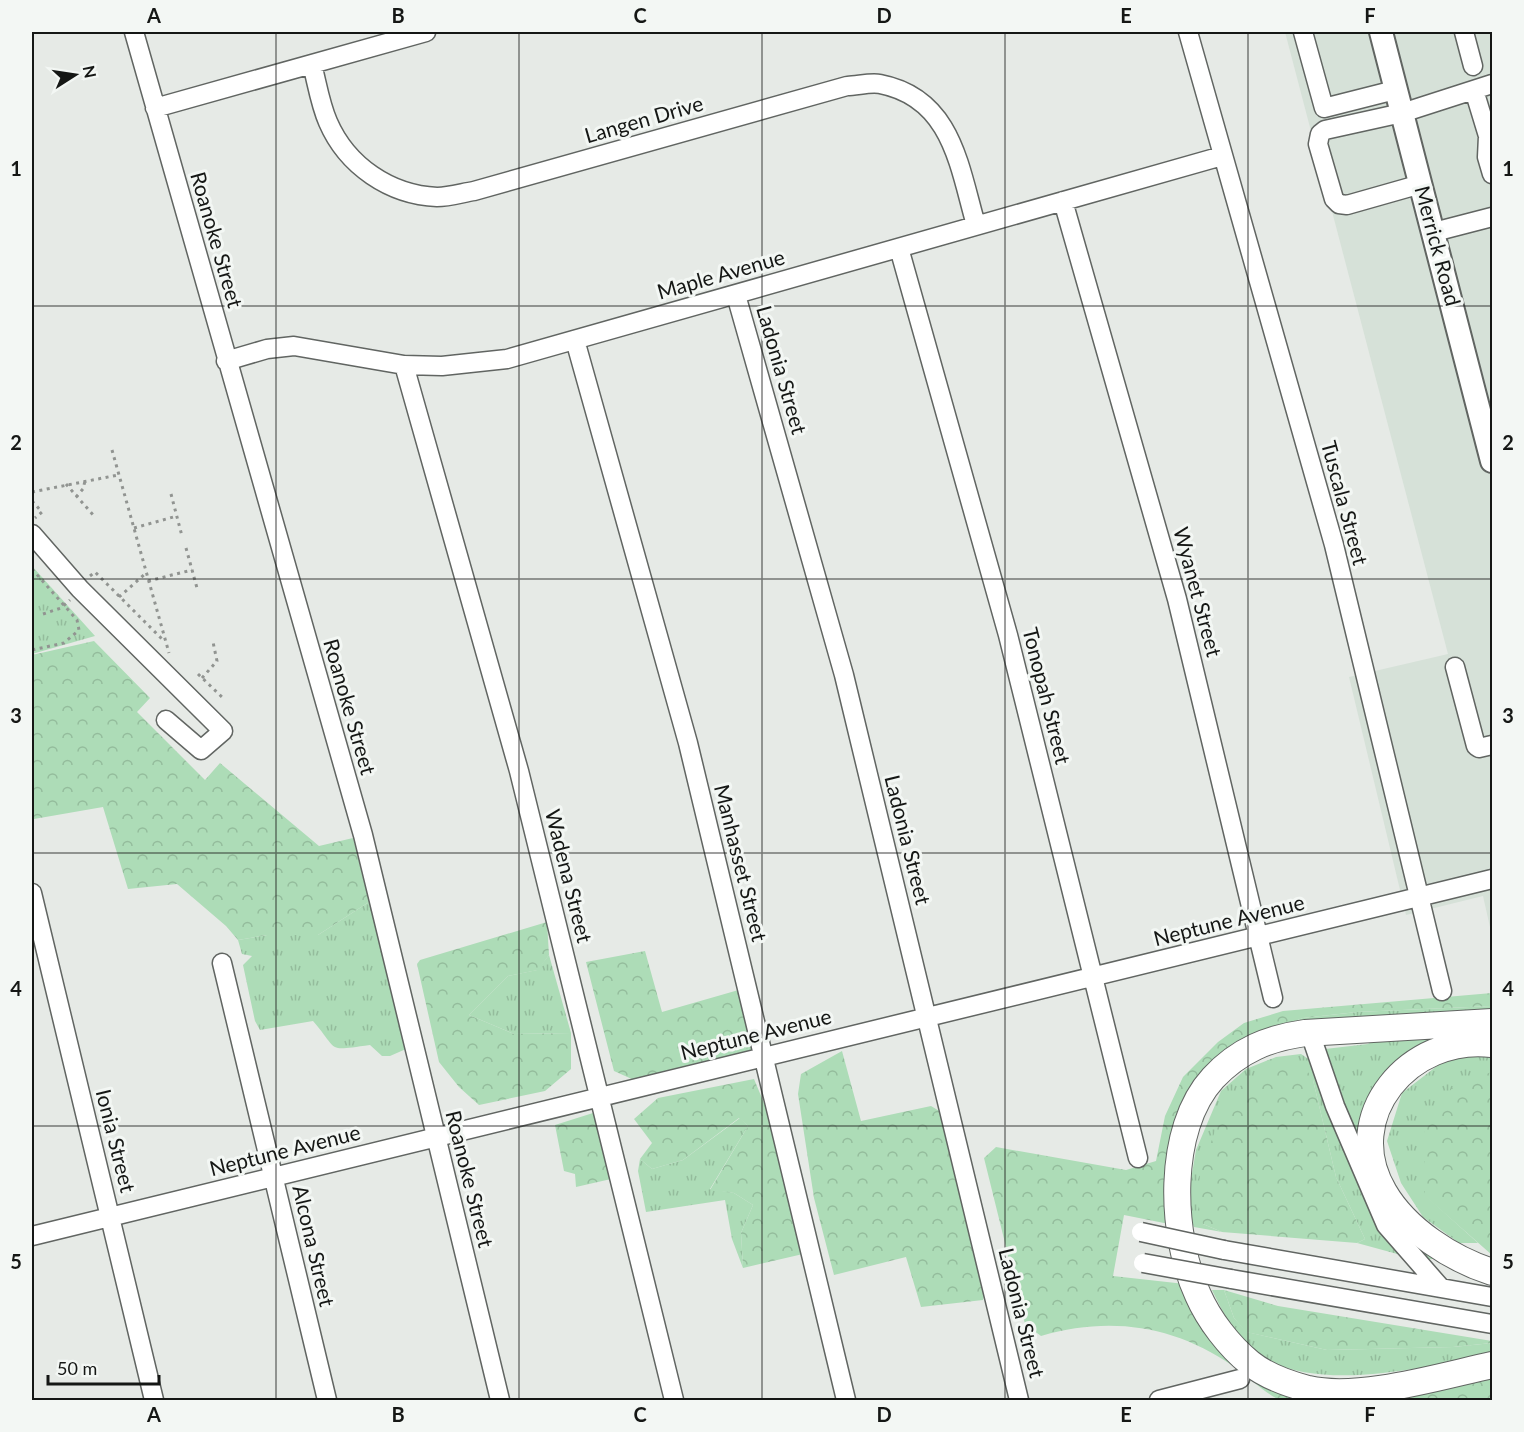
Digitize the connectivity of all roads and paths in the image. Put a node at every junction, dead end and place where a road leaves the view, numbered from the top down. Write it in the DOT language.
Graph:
graph roads {
  1 [pos="134,32"];
  2 [pos="426,32"];
  3 [pos="1188,32"];
  4 [pos="1303,32"];
  5 [pos="1381,32"];
  6 [pos="1464,32"];
  7 [pos="312,64"];
  8 [pos="1473,66"];
  9 [pos="1492,84"];
  10 [pos="1395,90"];
  11 [pos="1474,90"];
  12 [pos="155,108"];
  13 [pos="1402,113"];
  14 [pos="1222,156"];
  15 [pos="1492,174"];
  16 [pos="1421,184"];
  17 [pos="1063,201"];
  18 [pos="1492,217"];
  19 [pos="976,225"];
  20 [pos="1434,232"];
  21 [pos="899,248"];
  22 [pos="736,295"];
  23 [pos="575,340"];
  24 [pos="226,361"];
  25 [pos="404,365"];
  26 [pos="112,450"];
  27 [pos="1492,461"];
  28 [pos="118,475"];
  29 [pos="85,481"];
  30 [pos="66,484"];
  31 [pos="32,492"];
  32 [pos="171,494"];
  33 [pos="76,497"];
  34 [pos="32,501"];
  35 [pos="177,516"];
  36 [pos="95,517"];
  37 [pos="32,527"];
  38 [pos="134,528"];
  39 [pos="182,536"];
  40 [pos="186,548"];
  41 [pos="32,569"];
  42 [pos="192,570"];
  43 [pos="146,573"];
  44 [pos="148,581"];
  45 [pos="82,583"];
  46 [pos="197,588"];
  47 [pos="119,597"];
  48 [pos="64,606"];
  49 [pos="43,614"];
  50 [pos="166,642"];
  51 [pos="213,642"];
  52 [pos="32,650"];
  53 [pos="170,658"];
  54 [pos="1455,667"];
  55 [pos="198,674"];
  56 [pos="202,678"];
  57 [pos="223,698"];
  58 [pos="166,720"];
  59 [pos="1492,745"];
  60 [pos="1492,879"];
  61 [pos="32,893"];
  62 [pos="1419,897"];
  63 [pos="1258,936"];
  64 [pos="222,963"];
  65 [pos="1092,978"];
  66 [pos="1442,990"];
  67 [pos="1273,998"];
  68 [pos="927,1017"];
  69 [pos="1492,1023"];
  70 [pos="1310,1033"];
  71 [pos="1492,1044"];
  72 [pos="764,1056"];
  73 [pos="600,1098"];
  74 [pos="436,1138"];
  75 [pos="1138,1158"];
  76 [pos="273,1177"];
  77 [pos="110,1217"];
  78 [pos="1141,1232"];
  79 [pos="32,1236"];
  80 [pos="1143,1263"];
  81 [pos="1492,1272"];
  82 [pos="1441,1288"];
  83 [pos="1492,1297"];
  84 [pos="1492,1324"];
  85 [pos="1492,1365"];
  86 [pos="1240,1379"];
  87 [pos="154,1401"];
  88 [pos="327,1401"];
  89 [pos="500,1401"];
  90 [pos="674,1401"];
  91 [pos="846,1401"];
  92 [pos="1019,1401"];
  93 [pos="1159,1401"];
  1 -- 12 [label="street, Roanoke Street"];
  2 -- 7 [label="street"];
  3 -- 14 [label="street, Tuscala Street"];
  4 -- 10 [label="street"];
  5 -- 10 [label="main road, Merrick Road"];
  6 -- 8 [label="street"];
  7 -- 12 [label="street"];
  7 -- 19 [label="street, Langen Drive"];
  9 -- 11 [label="street"];
  10 -- 13 [label="main road, Merrick Road"];
  11 -- 13 [label="street"];
  11 -- 15 [label="street"];
  12 -- 24 [label="street, Roanoke Street"];
  13 -- 16 [label="main road, Merrick Road"];
  13 -- 16 [label="street"];
  14 -- 17 [label="street, Maple Avenue"];
  14 -- 62 [label="street, Tuscala Street"];
  16 -- 20 [label="main road, Merrick Road"];
  17 -- 19 [label="street, Maple Avenue"];
  17 -- 63 [label="street, Wyanet Street"];
  18 -- 20 [label="street"];
  19 -- 21 [label="street, Maple Avenue"];
  20 -- 27 [label="main road, Merrick Road"];
  21 -- 22 [label="street, Maple Avenue"];
  21 -- 65 [label="street, Tonopah Street"];
  22 -- 23 [label="street, Maple Avenue"];
  22 -- 68 [label="street, Ladonia Street"];
  23 -- 25 [label="street, Maple Avenue"];
  23 -- 72 [label="street, Manhasset Street"];
  24 -- 25 [label="street, Maple Avenue"];
  24 -- 74 [label="street, Roanoke Street"];
  25 -- 73 [label="street, Wadena Street"];
  26 -- 28 [label="path"];
  28 -- 29 [label="path"];
  28 -- 38 [label="path"];
  29 -- 30 [label="path"];
  29 -- 33 [label="path"];
  30 -- 31 [label="path"];
  30 -- 33 [label="path"];
  32 -- 35 [label="path"];
  33 -- 36 [label="path"];
  34 -- 37 [label="path"];
  35 -- 38 [label="path"];
  35 -- 39 [label="path"];
  37 -- 45 [label="street"];
  38 -- 43 [label="path"];
  40 -- 42 [label="path"];
  41 -- 48 [label="path"];
  42 -- 44 [label="path"];
  42 -- 46 [label="path"];
  43 -- 44 [label="path"];
  43 -- 47 [label="path"];
  44 -- 50 [label="path"];
  45 -- 47 [label="path"];
  45 -- 48 [label="path"];
  45 -- 58 [label="street"];
  47 -- 50 [label="path"];
  48 -- 49 [label="path"];
  48 -- 52 [label="path"];
  50 -- 53 [label="path"];
  51 -- 56 [label="path"];
  54 -- 59 [label="street"];
  55 -- 56 [label="path"];
  56 -- 57 [label="path"];
  60 -- 62 [label="street, Neptune Avenue"];
  61 -- 77 [label="street, Ionia Street"];
  62 -- 63 [label="street, Neptune Avenue"];
  62 -- 66 [label="street, Tuscala Street"];
  63 -- 65 [label="street, Neptune Avenue"];
  63 -- 67 [label="street, Wyanet Street"];
  64 -- 76 [label="street, Alcona Street"];
  65 -- 68 [label="street, Neptune Avenue"];
  65 -- 75 [label="street, Tonopah Street"];
  68 -- 72 [label="street, Neptune Avenue"];
  68 -- 92 [label="street, Ladonia Street"];
  69 -- 70 [label="highway"];
  70 -- 82 [label="street"];
  70 -- 85 [label="highway"];
  71 -- 81 [label="highway"];
  72 -- 73 [label="street, Neptune Avenue"];
  72 -- 91 [label="street, Manhasset Street"];
  73 -- 74 [label="street, Neptune Avenue"];
  73 -- 90 [label="street, Wadena Street"];
  74 -- 76 [label="street, Neptune Avenue"];
  74 -- 89 [label="street, Roanoke Street"];
  76 -- 77 [label="street, Neptune Avenue"];
  76 -- 88 [label="street, Alcona Street"];
  77 -- 79 [label="street, Neptune Avenue"];
  77 -- 87 [label="street, Ionia Street"];
  78 -- 82 [label="street, bridge"];
  80 -- 84 [label="street, bridge"];
  82 -- 83 [label="street"];
  86 -- 93 [label="street"];
}
